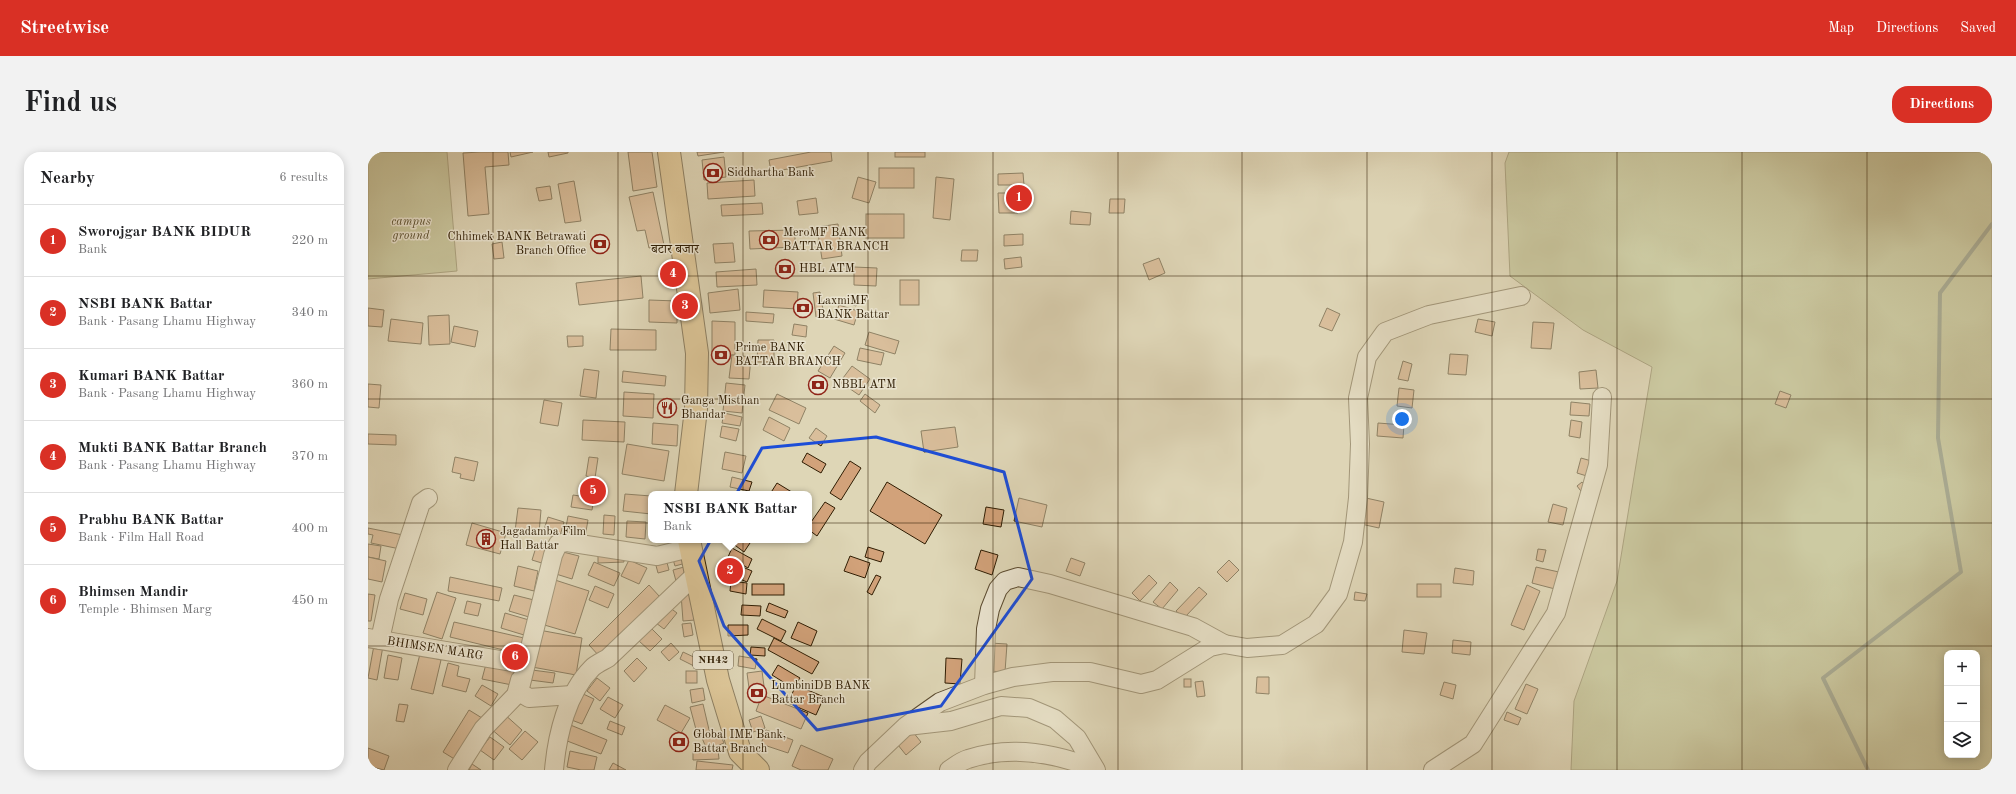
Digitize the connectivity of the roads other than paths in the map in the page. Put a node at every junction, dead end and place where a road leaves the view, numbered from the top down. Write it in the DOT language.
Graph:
graph roads {
  1 [pos="669,152"];
  2 [pos="1521,296"];
  3 [pos="1602,397"];
  4 [pos="686,491"];
  5 [pos="428,498"];
  6 [pos="690,544"];
  7 [pos="695,575"];
  8 [pos="374,639"];
  9 [pos="1224,644"];
  10 [pos="525,664"];
  11 [pos="984,685"];
  12 [pos="572,695"];
  13 [pos="906,726"];
  14 [pos="1095,769"];
  15 [pos="457,770"];
  16 [pos="554,770"];
  17 [pos="758,770"];
  18 [pos="863,770"];
  19 [pos="949,770"];
  20 [pos="1433,770"];
  1 -- 4 [label="main road"];
  2 -- 9 [label="street"];
  3 -- 20 [label="street"];
  5 -- 8 [label="street"];
  6 -- 7 [label="main road, NH42"];
  6 -- 10 [label="street"];
  7 -- 12 [label="street"];
  7 -- 17 [label="main road, NH42"];
  8 -- 10 [label="street, BHIMSEN MARG"];
  9 -- 11 [label="street"];
  9 -- 11 [label="street"];
  10 -- 12 [label="street"];
  10 -- 15 [label="street"];
  11 -- 13 [label="street"];
  12 -- 16 [label="street"];
  13 -- 14 [label="street"];
  13 -- 18 [label="street"];
  14 -- 19 [label="street"];
}
